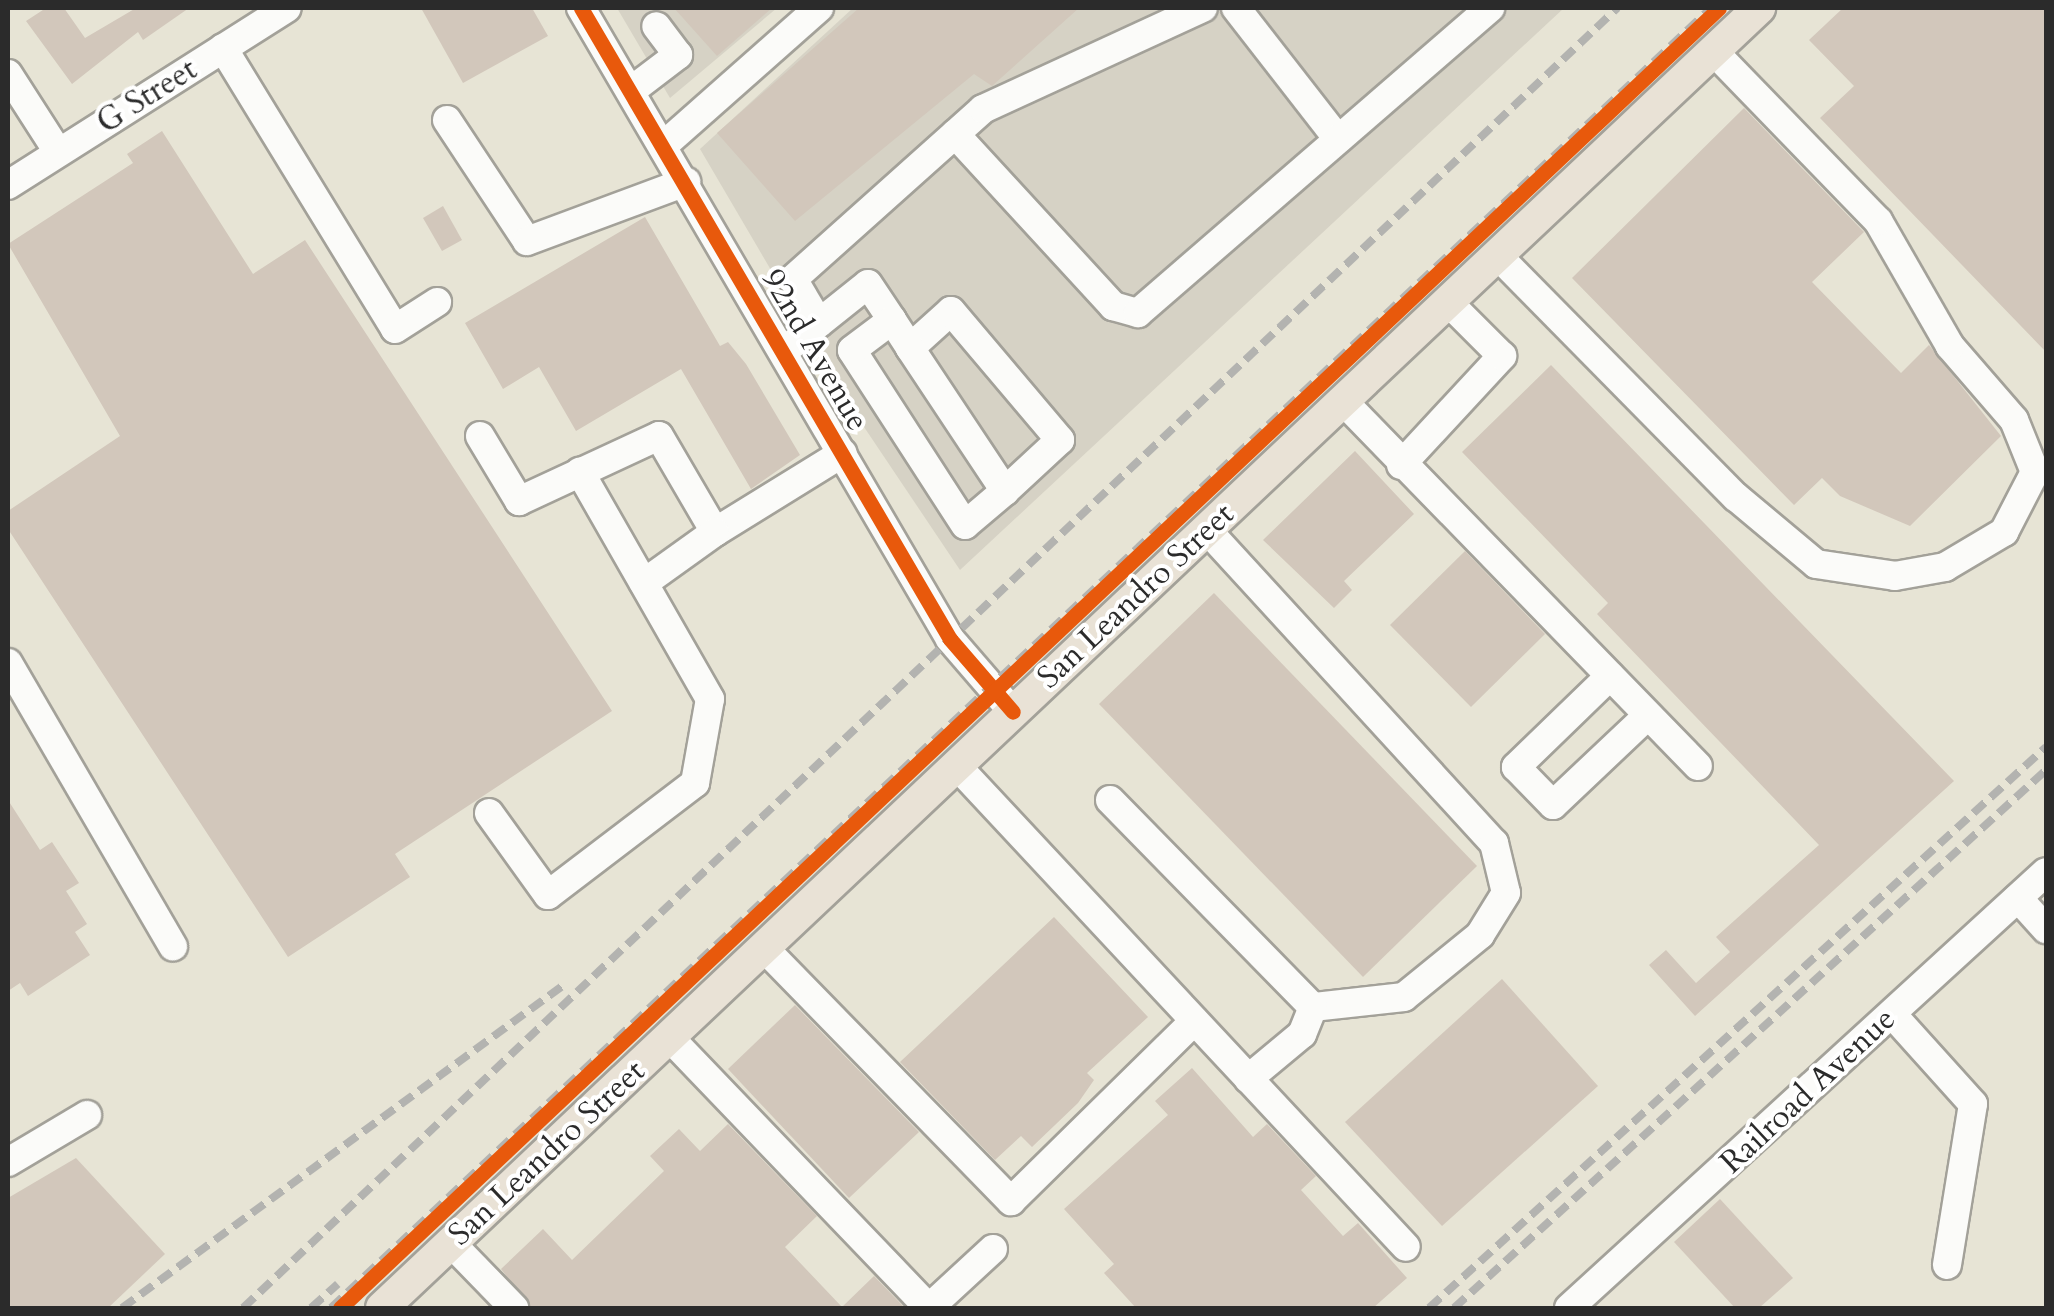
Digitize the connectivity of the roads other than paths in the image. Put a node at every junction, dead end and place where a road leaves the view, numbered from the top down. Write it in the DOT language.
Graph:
graph roads {
  1 [pos="581,8"];
  2 [pos="820,8"];
  3 [pos="1236,8"];
  4 [pos="1490,8"];
  5 [pos="1758,8"];
  6 [pos="280,9"];
  7 [pos="1194,10"];
  8 [pos="656,26"];
  9 [pos="222,48"];
  10 [pos="1713,50"];
  11 [pos="8,74"];
  12 [pos="632,90"];
  13 [pos="447,120"];
  14 [pos="955,134"];
  15 [pos="1338,139"];
  16 [pos="664,144"];
  17 [pos="58,152"];
  18 [pos="686,182"];
  19 [pos="8,185"];
  20 [pos="1497,255"];
  21 [pos="438,302"];
  22 [pos="1448,302"];
  23 [pos="892,320"];
  24 [pos="819,323"];
  25 [pos="910,348"];
  26 [pos="784,351"];
  27 [pos="1343,401"];
  28 [pos="480,436"];
  29 [pos="842,453"];
  30 [pos="1401,465"];
  31 [pos="580,472"];
  32 [pos="1004,491"];
  33 [pos="1207,530"];
  34 [pos="716,532"];
  35 [pos="644,583"];
  36 [pos="8,663"];
  37 [pos="1610,676"];
  38 [pos="1013,712"];
  39 [pos="1647,716"];
  40 [pos="956,765"];
  41 [pos="1698,766"];
  42 [pos="1110,800"];
  43 [pos="489,813"];
  44 [pos="2046,872"];
  45 [pos="2018,898"];
  46 [pos="2046,929"];
  47 [pos="173,947"];
  48 [pos="764,948"];
  49 [pos="1313,1006"];
  50 [pos="1892,1014"];
  51 [pos="1194,1021"];
  52 [pos="670,1037"];
  53 [pos="1248,1079"];
  54 [pos="88,1115"];
  55 [pos="8,1162"];
  56 [pos="451,1243"];
  57 [pos="1406,1247"];
  58 [pos="994,1249"];
  59 [pos="1946,1265"];
  60 [pos="382,1308"];
  61 [pos="514,1308"];
  62 [pos="1569,1308"];
  1 -- 12 [label="street, 92nd Avenue"];
  2 -- 16 [label="street"];
  3 -- 15 [label="street"];
  4 -- 15 [label="street"];
  5 -- 10 [label="main road, San Leandro Street"];
  6 -- 9 [label="street, G Street"];
  7 -- 14 [label="street"];
  8 -- 12 [label="street"];
  9 -- 17 [label="street, G Street"];
  9 -- 21 [label="street"];
  10 -- 20 [label="main road, San Leandro Street"];
  10 -- 20 [label="street"];
  11 -- 17 [label="street"];
  12 -- 16 [label="street, 92nd Avenue"];
  13 -- 18 [label="street"];
  14 -- 15 [label="street"];
  14 -- 24 [label="street"];
  16 -- 18 [label="street, 92nd Avenue"];
  17 -- 19 [label="street, G Street"];
  18 -- 26 [label="street, 92nd Avenue"];
  20 -- 22 [label="main road, San Leandro Street"];
  22 -- 27 [label="main road, San Leandro Street"];
  22 -- 30 [label="street"];
  23 -- 24 [label="street"];
  23 -- 25 [label="street"];
  23 -- 32 [label="street"];
  24 -- 26 [label="street"];
  25 -- 32 [label="street"];
  25 -- 32 [label="street"];
  26 -- 29 [label="street, 92nd Avenue"];
  27 -- 30 [label="street"];
  27 -- 33 [label="main road, San Leandro Street"];
  28 -- 31 [label="street"];
  29 -- 34 [label="street"];
  29 -- 38 [label="street, 92nd Avenue"];
  30 -- 37 [label="street"];
  31 -- 34 [label="street"];
  31 -- 35 [label="street"];
  33 -- 38 [label="main road, San Leandro Street"];
  33 -- 49 [label="street"];
  34 -- 35 [label="street"];
  35 -- 43 [label="street"];
  36 -- 47 [label="street"];
  37 -- 39 [label="street"];
  37 -- 39 [label="street"];
  38 -- 40 [label="main road, San Leandro Street"];
  39 -- 41 [label="street"];
  40 -- 48 [label="main road, San Leandro Street"];
  40 -- 51 [label="street"];
  42 -- 49 [label="street"];
  44 -- 45 [label="street, Railroad Avenue"];
  45 -- 46 [label="street"];
  45 -- 50 [label="street, Railroad Avenue"];
  48 -- 51 [label="street"];
  48 -- 52 [label="main road, San Leandro Street"];
  49 -- 53 [label="street"];
  50 -- 59 [label="street"];
  50 -- 62 [label="street, Railroad Avenue"];
  51 -- 53 [label="street"];
  52 -- 56 [label="main road, San Leandro Street"];
  52 -- 58 [label="street"];
  53 -- 57 [label="street"];
  54 -- 55 [label="street"];
  56 -- 60 [label="main road, San Leandro Street"];
  56 -- 61 [label="street"];
}
